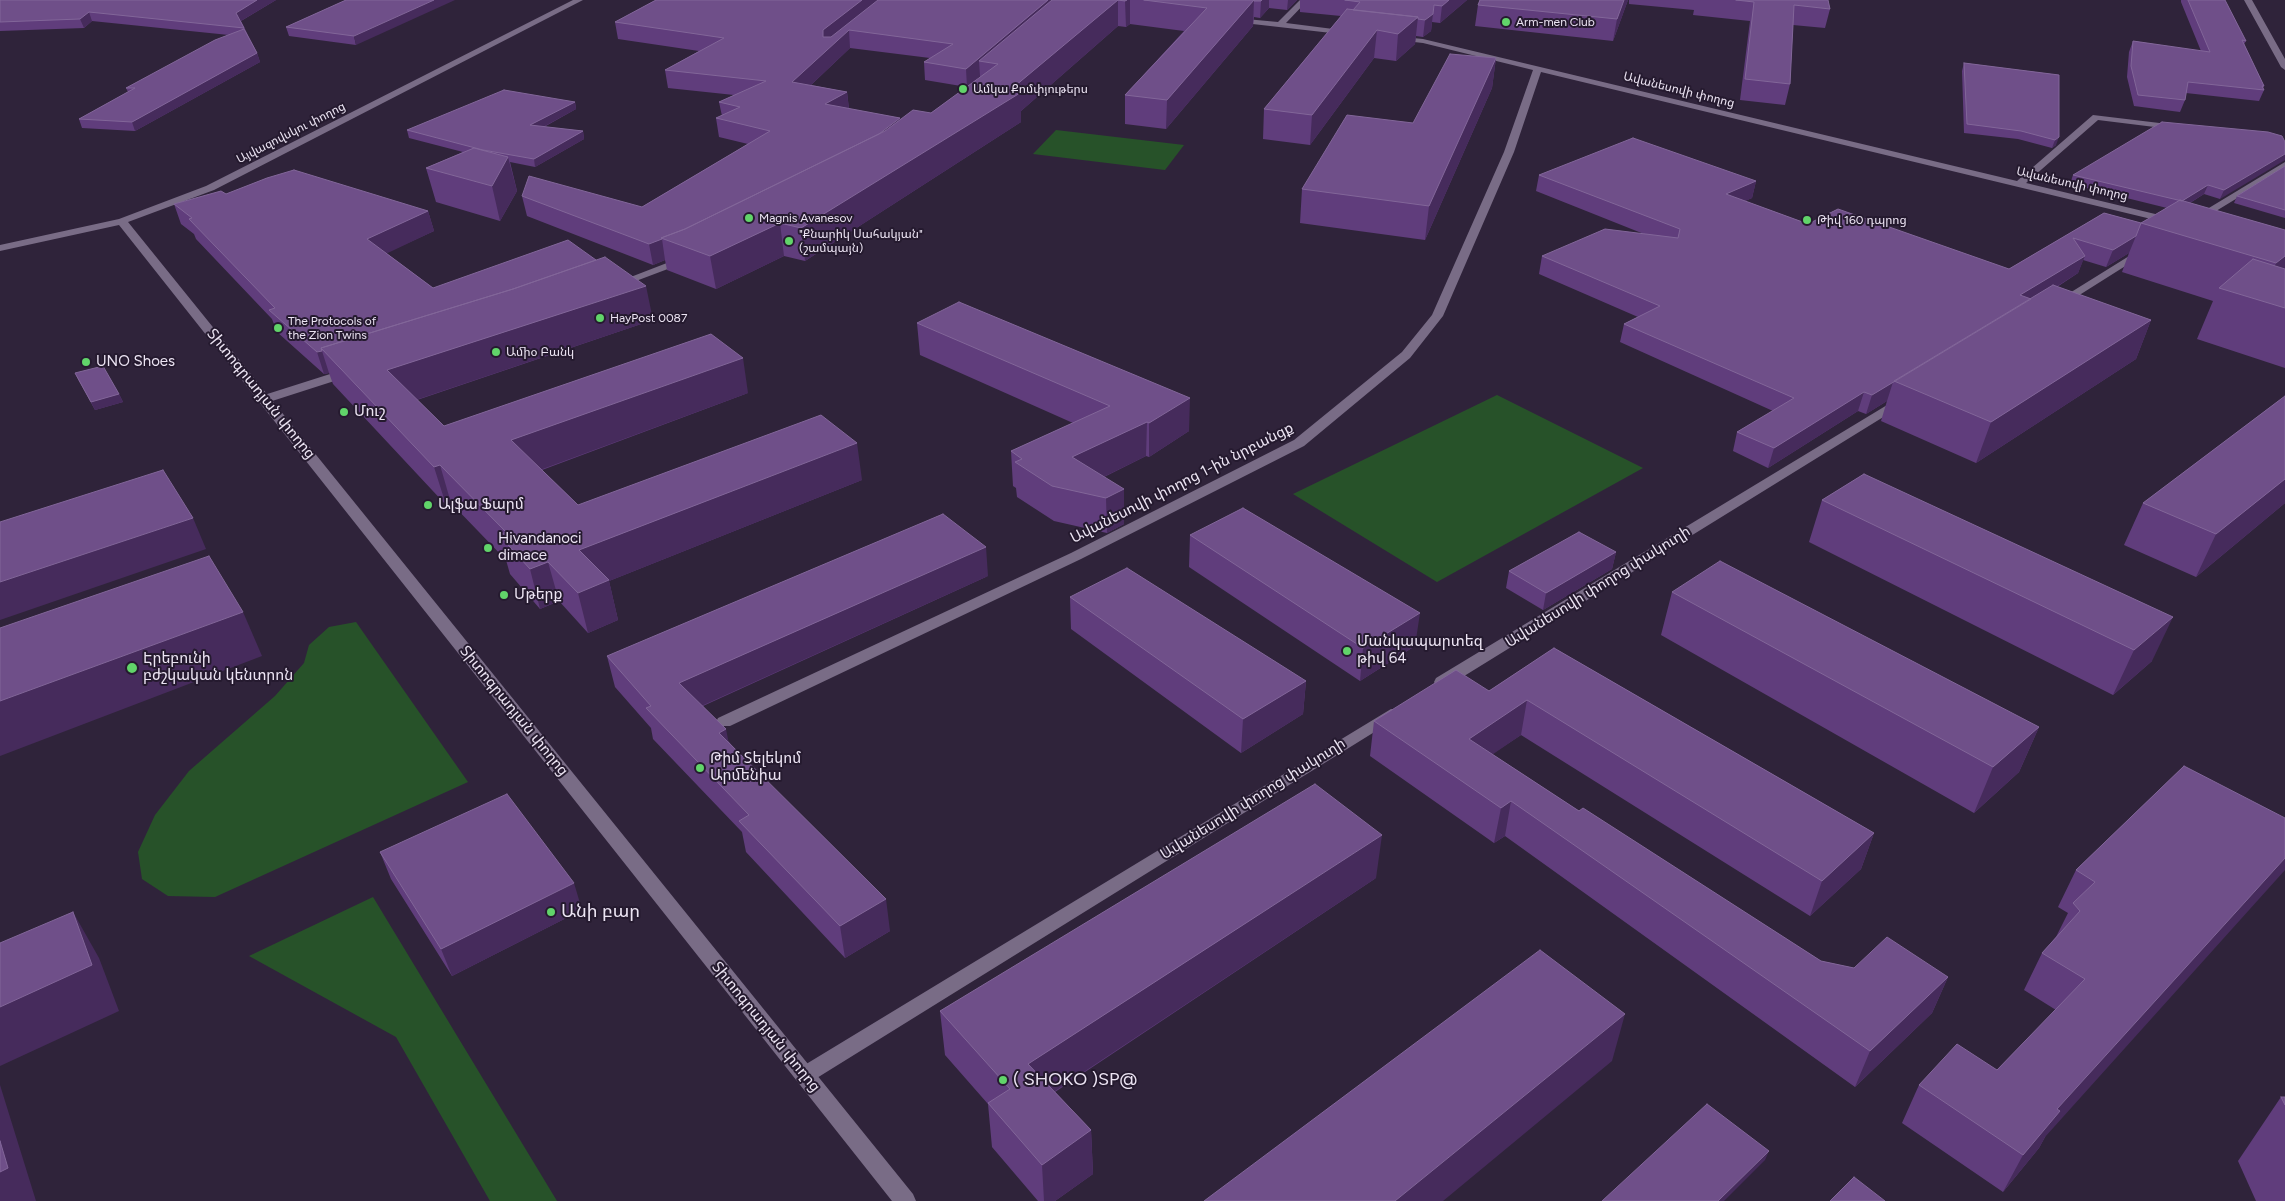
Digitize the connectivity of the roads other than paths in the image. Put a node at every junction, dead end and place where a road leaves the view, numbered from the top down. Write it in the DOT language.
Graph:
graph roads {
  1 [pos="579,0"];
  2 [pos="1304,0"];
  3 [pos="2248,0"];
  4 [pos="1221,18"];
  5 [pos="1280,25"];
  6 [pos="1364,34"];
  7 [pos="1383,37"];
  8 [pos="2285,67"];
  9 [pos="1538,69"];
  10 [pos="2187,129"];
  11 [pos="2285,165"];
  12 [pos="2019,184"];
  13 [pos="122,221"];
  14 [pos="2153,245"];
  15 [pos="0,248"];
  16 [pos="695,254"];
  17 [pos="601,290"];
  18 [pos="2044,312"];
  19 [pos="361,368"];
  20 [pos="1912,393"];
  21 [pos="265,399"];
  22 [pos="1426,692"];
  23 [pos="1402,707"];
  24 [pos="724,722"];
  25 [pos="804,1075"];
  26 [pos="905,1201"];
  1 -- 13 [label="street, Այվազովսկու փողոց"];
  2 -- 5 [label="street"];
  3 -- 8 [label="street"];
  4 -- 5 [label="street"];
  5 -- 6 [label="street"];
  7 -- 9 [label="street, Ավանեսովի փողոց"];
  9 -- 12 [label="street, Ավանեսովի փողոց"];
  9 -- 24 [label="street, Ավանեսովի փողոց 1-ին նրբանցք"];
  10 -- 12 [label="street"];
  11 -- 12 [label="street, Ավանեսովի փողոց"];
  13 -- 15 [label="street, Այվազովսկու փողոց"];
  13 -- 21 [label="street, Տիտոգրադյան փողոց"];
  14 -- 18 [label="street"];
  16 -- 17 [label="street"];
  19 -- 21 [label="street"];
  20 -- 22 [label="street, Ավանեսովի փողոց փակուղի"];
  21 -- 25 [label="street, Տիտոգրադյան փողոց"];
  23 -- 25 [label="street, Ավանեսովի փողոց փակուղի"];
  25 -- 26 [label="street, Տիտոգրադյան փողոց"];
}
